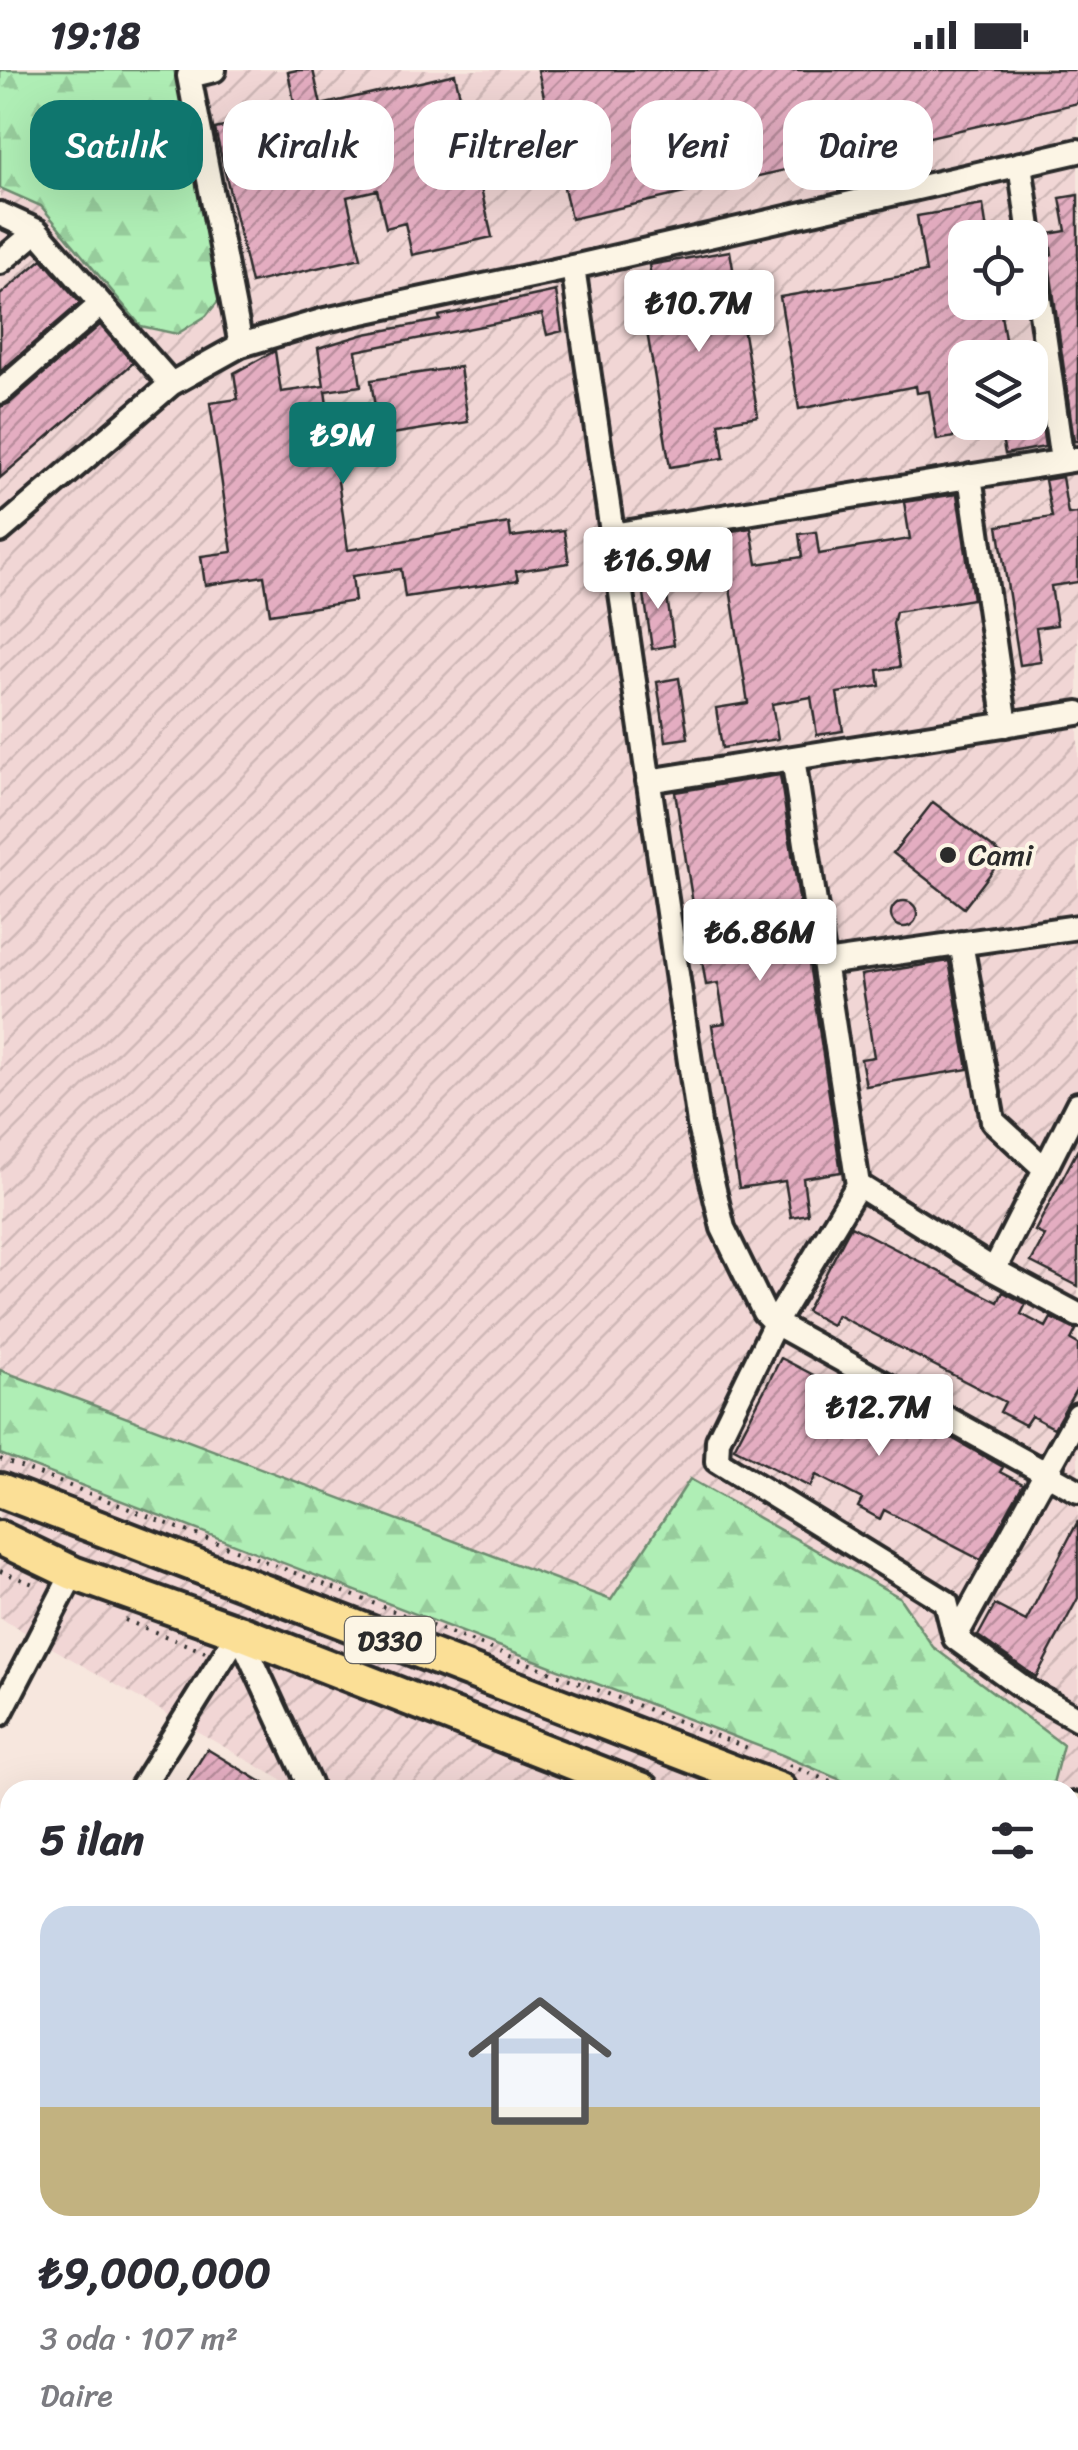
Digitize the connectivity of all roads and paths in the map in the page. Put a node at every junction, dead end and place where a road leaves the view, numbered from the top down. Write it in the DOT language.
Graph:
graph roads {
  1 [pos="214,70"];
  2 [pos="1078,151"];
  3 [pos="1020,164"];
  4 [pos="0,214"];
  5 [pos="38,231"];
  6 [pos="0,262"];
  7 [pos="573,267"];
  8 [pos="100,304"];
  9 [pos="241,346"];
  10 [pos="171,384"];
  11 [pos="0,392"];
  12 [pos="1070,460"];
  13 [pos="970,476"];
  14 [pos="0,530"];
  15 [pos="612,535"];
  16 [pos="1078,713"];
  17 [pos="1006,724"];
  18 [pos="793,758"];
  19 [pos="648,781"];
  20 [pos="1078,927"];
  21 [pos="961,944"];
  22 [pos="824,963"];
  23 [pos="1078,1104"];
  24 [pos="1045,1169"];
  25 [pos="858,1185"];
  26 [pos="994,1270"];
  27 [pos="1078,1315"];
  28 [pos="775,1323"];
  29 [pos="1078,1415"];
  30 [pos="0,1460"];
  31 [pos="1047,1475"];
  32 [pos="0,1490"];
  33 [pos="1078,1492"];
  34 [pos="0,1538"];
  35 [pos="0,1570"];
  36 [pos="68,1584"];
  37 [pos="119,1618"];
  38 [pos="955,1638"];
  39 [pos="231,1645"];
  40 [pos="0,1714"];
  41 [pos="1078,1719"];
  42 [pos="762,1754"];
  43 [pos="779,1776"];
  44 [pos="146,1780"];
  45 [pos="306,1780"];
  46 [pos="615,1780"];
  1 -- 9 [label="street"];
  2 -- 3 [label="street"];
  3 -- 7 [label="street"];
  3 -- 12 [label="street"];
  4 -- 5 [label="street"];
  5 -- 6 [label="street"];
  5 -- 8 [label="street"];
  7 -- 9 [label="street"];
  7 -- 15 [label="street"];
  8 -- 10 [label="street"];
  8 -- 11 [label="street"];
  9 -- 10 [label="street"];
  10 -- 14 [label="street"];
  12 -- 13 [label="street"];
  13 -- 15 [label="street"];
  13 -- 17 [label="street"];
  15 -- 19 [label="street"];
  16 -- 17 [label="street"];
  17 -- 18 [label="street"];
  18 -- 19 [label="street"];
  18 -- 22 [label="street"];
  19 -- 28 [label="street"];
  20 -- 21 [label="street"];
  21 -- 22 [label="street"];
  21 -- 24 [label="street"];
  22 -- 25 [label="street"];
  23 -- 24 [label="street"];
  24 -- 26 [label="street"];
  25 -- 26 [label="street"];
  25 -- 28 [label="street"];
  26 -- 27 [label="street"];
  28 -- 31 [label="street"];
  28 -- 38 [label="street"];
  29 -- 31 [label="street"];
  30 -- 42 [label="path"];
  31 -- 33 [label="street"];
  31 -- 38 [label="street"];
  32 -- 43 [label="highway, D330"];
  34 -- 36 [label="highway, D330"];
  35 -- 36 [label="path"];
  36 -- 39 [label="highway, D330"];
  36 -- 40 [label="street"];
  37 -- 39 [label="path"];
  38 -- 41 [label="street"];
  39 -- 44 [label="street"];
  39 -- 45 [label="street"];
  39 -- 46 [label="highway, D330"];
}
